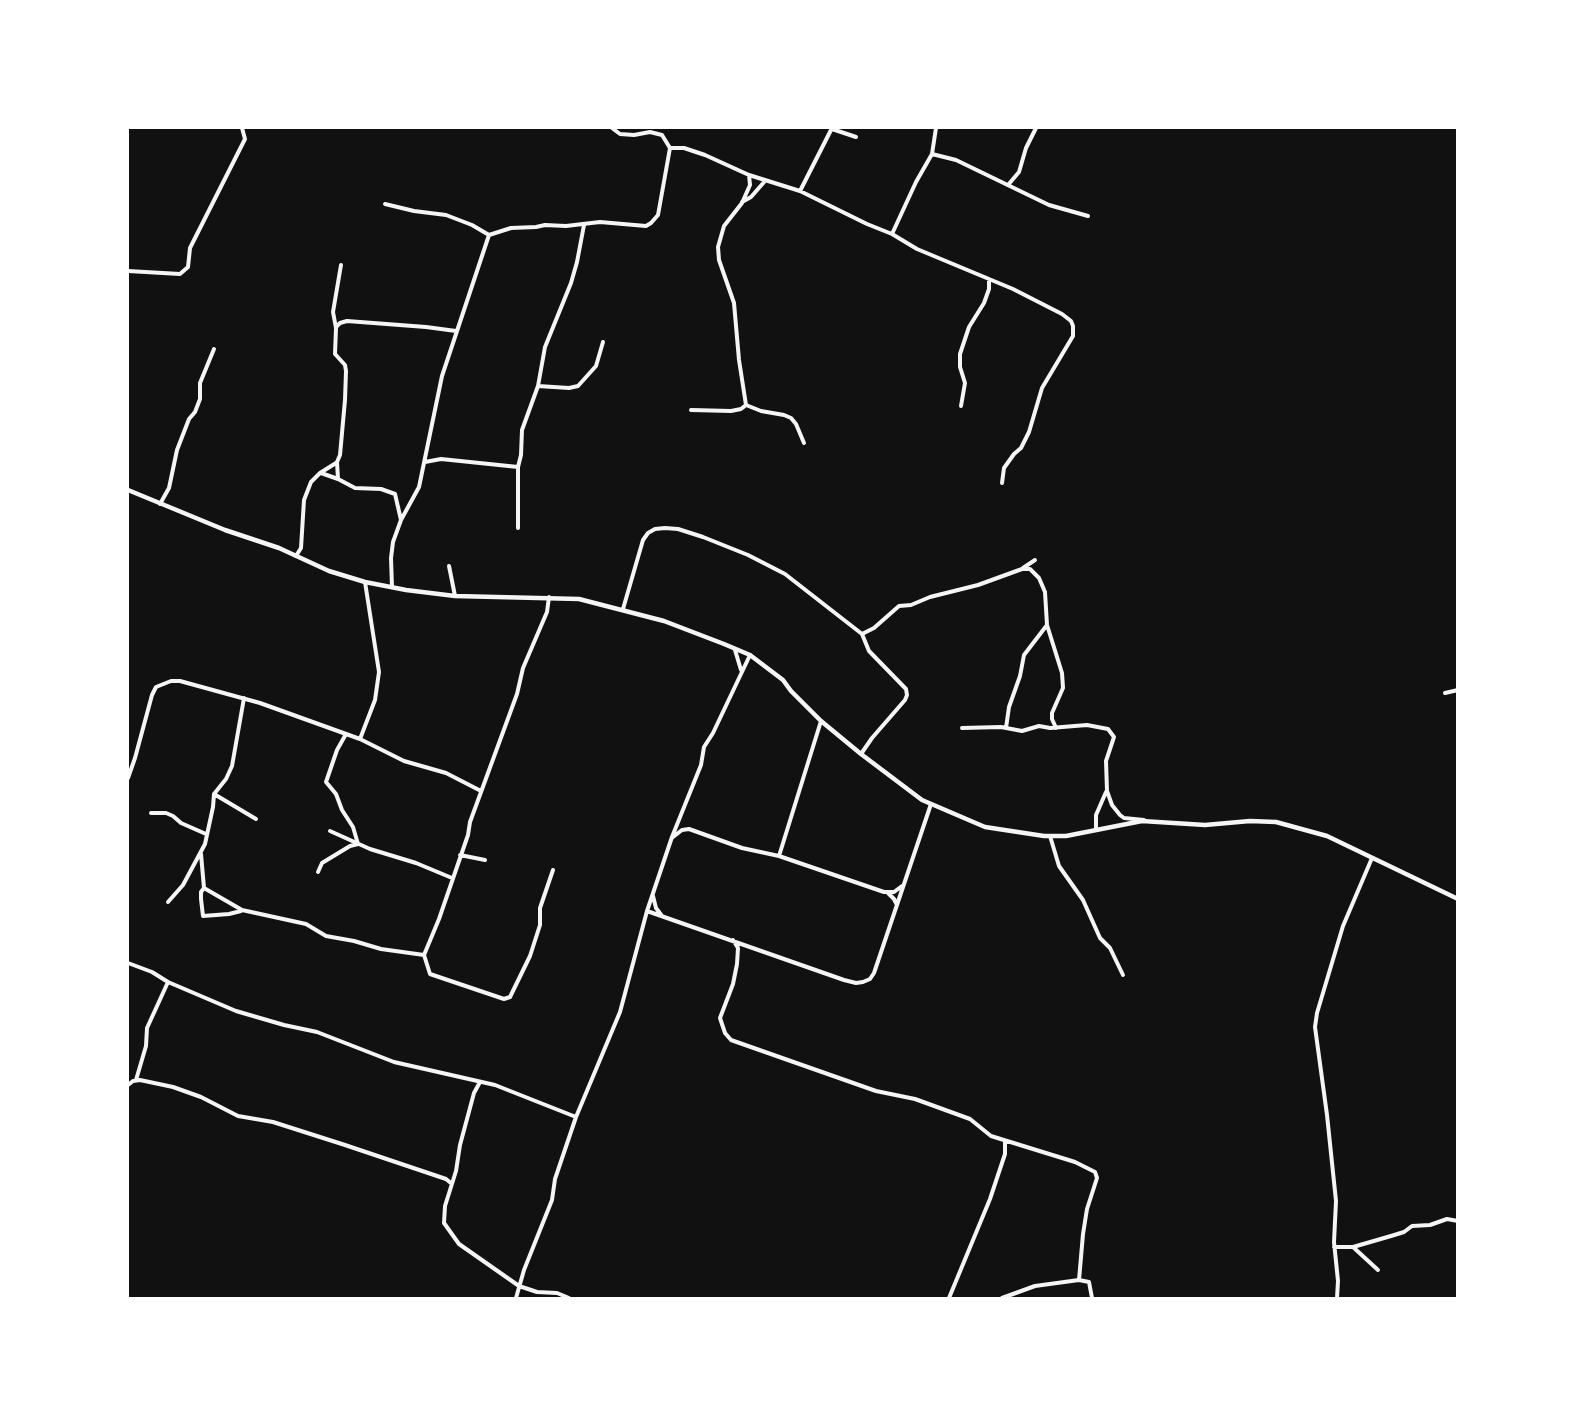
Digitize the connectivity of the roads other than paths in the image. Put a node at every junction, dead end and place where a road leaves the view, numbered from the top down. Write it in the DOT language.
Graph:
graph roads {
  1 [pos="242,128"];
  2 [pos="612,128"];
  3 [pos="832,128"];
  4 [pos="936,128"];
  5 [pos="1036,128"];
  6 [pos="856,137"];
  7 [pos="670,148"];
  8 [pos="933,154"];
  9 [pos="749,175"];
  10 [pos="766,181"];
  11 [pos="1008,185"];
  12 [pos="800,191"];
  13 [pos="742,203"];
  14 [pos="385,204"];
  15 [pos="1088,216"];
  16 [pos="584,225"];
  17 [pos="892,234"];
  18 [pos="489,235"];
  19 [pos="341,266"];
  20 [pos="128,271"];
  21 [pos="989,279"];
  22 [pos="336,328"];
  23 [pos="456,331"];
  24 [pos="603,342"];
  25 [pos="214,349"];
  26 [pos="538,386"];
  27 [pos="746,405"];
  28 [pos="961,406"];
  29 [pos="691,411"];
  30 [pos="804,443"];
  31 [pos="337,462"];
  32 [pos="425,462"];
  33 [pos="518,467"];
  34 [pos="320,473"];
  35 [pos="338,479"];
  36 [pos="1002,483"];
  37 [pos="128,490"];
  38 [pos="160,504"];
  39 [pos="401,520"];
  40 [pos="518,528"];
  41 [pos="296,556"];
  42 [pos="1035,560"];
  43 [pos="449,566"];
  44 [pos="1022,569"];
  45 [pos="365,582"];
  46 [pos="392,587"];
  47 [pos="455,596"];
  48 [pos="549,597"];
  49 [pos="623,609"];
  50 [pos="1047,626"];
  51 [pos="862,634"];
  52 [pos="735,650"];
  53 [pos="750,655"];
  54 [pos="741,671"];
  55 [pos="1458,690"];
  56 [pos="1445,693"];
  57 [pos="244,698"];
  58 [pos="821,721"];
  59 [pos="962,728"];
  60 [pos="1006,728"];
  61 [pos="1056,728"];
  62 [pos="346,734"];
  63 [pos="360,739"];
  64 [pos="861,754"];
  65 [pos="128,778"];
  66 [pos="481,791"];
  67 [pos="1107,792"];
  68 [pos="214,794"];
  69 [pos="932,803"];
  70 [pos="152,813"];
  71 [pos="256,819"];
  72 [pos="1153,822"];
  73 [pos="1096,830"];
  74 [pos="330,831"];
  75 [pos="206,834"];
  76 [pos="1050,836"];
  77 [pos="672,837"];
  78 [pos="358,844"];
  79 [pos="201,854"];
  80 [pos="460,855"];
  81 [pos="779,856"];
  82 [pos="1372,858"];
  83 [pos="485,860"];
  84 [pos="552,870"];
  85 [pos="318,872"];
  86 [pos="452,878"];
  87 [pos="904,883"];
  88 [pos="204,888"];
  89 [pos="888,893"];
  90 [pos="653,894"];
  91 [pos="1458,899"];
  92 [pos="168,902"];
  93 [pos="897,906"];
  94 [pos="242,910"];
  95 [pos="647,911"];
  96 [pos="663,916"];
  97 [pos="733,940"];
  98 [pos="424,955"];
  99 [pos="128,963"];
  100 [pos="1123,975"];
  101 [pos="168,982"];
  102 [pos="136,1080"];
  103 [pos="480,1082"];
  104 [pos="128,1085"];
  105 [pos="576,1117"];
  106 [pos="1005,1142"];
  107 [pos="452,1184"];
  108 [pos="1458,1221"];
  109 [pos="1334,1247"];
  110 [pos="1353,1247"];
  111 [pos="1378,1270"];
  112 [pos="1079,1280"];
  113 [pos="519,1286"];
  114 [pos="516,1299"];
  115 [pos="569,1299"];
  116 [pos="949,1299"];
  117 [pos="1002,1299"];
  118 [pos="1092,1299"];
  119 [pos="1337,1299"];
  1 -- 20 [label="street"];
  2 -- 7 [label="street"];
  3 -- 6 [label="street"];
  3 -- 12 [label="street"];
  4 -- 8 [label="street"];
  5 -- 11 [label="street"];
  7 -- 9 [label="street"];
  7 -- 16 [label="street"];
  8 -- 11 [label="street"];
  8 -- 17 [label="street"];
  9 -- 10 [label="street"];
  9 -- 13 [label="street"];
  10 -- 12 [label="street"];
  10 -- 13 [label="street"];
  11 -- 15 [label="street"];
  12 -- 17 [label="street"];
  13 -- 27 [label="street"];
  14 -- 18 [label="street"];
  16 -- 18 [label="street"];
  16 -- 26 [label="street"];
  17 -- 21 [label="street"];
  18 -- 23 [label="street"];
  19 -- 22 [label="street"];
  21 -- 28 [label="street"];
  21 -- 36 [label="street"];
  22 -- 23 [label="street"];
  22 -- 31 [label="street"];
  23 -- 32 [label="street"];
  24 -- 26 [label="street"];
  25 -- 38 [label="street"];
  26 -- 33 [label="street"];
  27 -- 29 [label="street"];
  27 -- 30 [label="street"];
  31 -- 34 [label="street"];
  31 -- 35 [label="street"];
  32 -- 33 [label="street"];
  32 -- 39 [label="street"];
  33 -- 40 [label="street"];
  34 -- 35 [label="street"];
  34 -- 41 [label="street"];
  35 -- 39 [label="street"];
  37 -- 38 [label="street"];
  38 -- 41 [label="street"];
  39 -- 46 [label="street"];
  41 -- 45 [label="street"];
  42 -- 44 [label="street"];
  43 -- 47 [label="street"];
  44 -- 50 [label="street"];
  44 -- 51 [label="street"];
  45 -- 46 [label="street"];
  45 -- 63 [label="street"];
  46 -- 47 [label="street"];
  47 -- 48 [label="street"];
  48 -- 49 [label="street"];
  48 -- 66 [label="street"];
  49 -- 51 [label="street"];
  49 -- 52 [label="street"];
  50 -- 60 [label="street"];
  50 -- 61 [label="street"];
  51 -- 64 [label="street"];
  52 -- 53 [label="street"];
  52 -- 54 [label="street"];
  53 -- 54 [label="street"];
  53 -- 58 [label="street"];
  54 -- 77 [label="street"];
  55 -- 56 [label="street"];
  57 -- 62 [label="street"];
  57 -- 65 [label="street"];
  57 -- 68 [label="street"];
  58 -- 64 [label="street"];
  58 -- 81 [label="street"];
  59 -- 60 [label="street"];
  60 -- 61 [label="street"];
  61 -- 67 [label="street"];
  62 -- 63 [label="street"];
  62 -- 78 [label="street"];
  63 -- 66 [label="street"];
  64 -- 69 [label="street"];
  66 -- 80 [label="street"];
  67 -- 72 [label="street"];
  67 -- 73 [label="street"];
  68 -- 71 [label="street"];
  68 -- 75 [label="street"];
  69 -- 76 [label="street"];
  69 -- 87 [label="street"];
  70 -- 75 [label="street"];
  72 -- 73 [label="street"];
  72 -- 82 [label="street"];
  73 -- 76 [label="street"];
  74 -- 78 [label="street"];
  75 -- 79 [label="street"];
  76 -- 100 [label="street"];
  77 -- 81 [label="street"];
  77 -- 90 [label="street"];
  78 -- 85 [label="street"];
  78 -- 86 [label="street"];
  79 -- 88 [label="street"];
  79 -- 92 [label="street"];
  80 -- 83 [label="street"];
  80 -- 86 [label="street"];
  81 -- 89 [label="street"];
  82 -- 91 [label="street"];
  82 -- 109 [label="street"];
  84 -- 98 [label="street"];
  86 -- 98 [label="street"];
  87 -- 89 [label="street"];
  87 -- 93 [label="street"];
  88 -- 94 [label="street"];
  88 -- 94 [label="street"];
  89 -- 93 [label="street"];
  90 -- 95 [label="street"];
  90 -- 96 [label="street"];
  93 -- 97 [label="street"];
  94 -- 98 [label="street"];
  95 -- 96 [label="street"];
  95 -- 105 [label="street"];
  96 -- 97 [label="street"];
  97 -- 106 [label="street"];
  99 -- 101 [label="street"];
  101 -- 102 [label="street"];
  101 -- 103 [label="street"];
  102 -- 104 [label="street"];
  102 -- 107 [label="street"];
  103 -- 105 [label="street"];
  103 -- 107 [label="street"];
  105 -- 113 [label="street"];
  106 -- 112 [label="street"];
  106 -- 116 [label="street"];
  107 -- 113 [label="street"];
  108 -- 110 [label="street"];
  109 -- 110 [label="street"];
  109 -- 119 [label="street"];
  110 -- 111 [label="street"];
  112 -- 117 [label="street"];
  112 -- 118 [label="street"];
  113 -- 114 [label="street"];
  113 -- 115 [label="street"];
}
